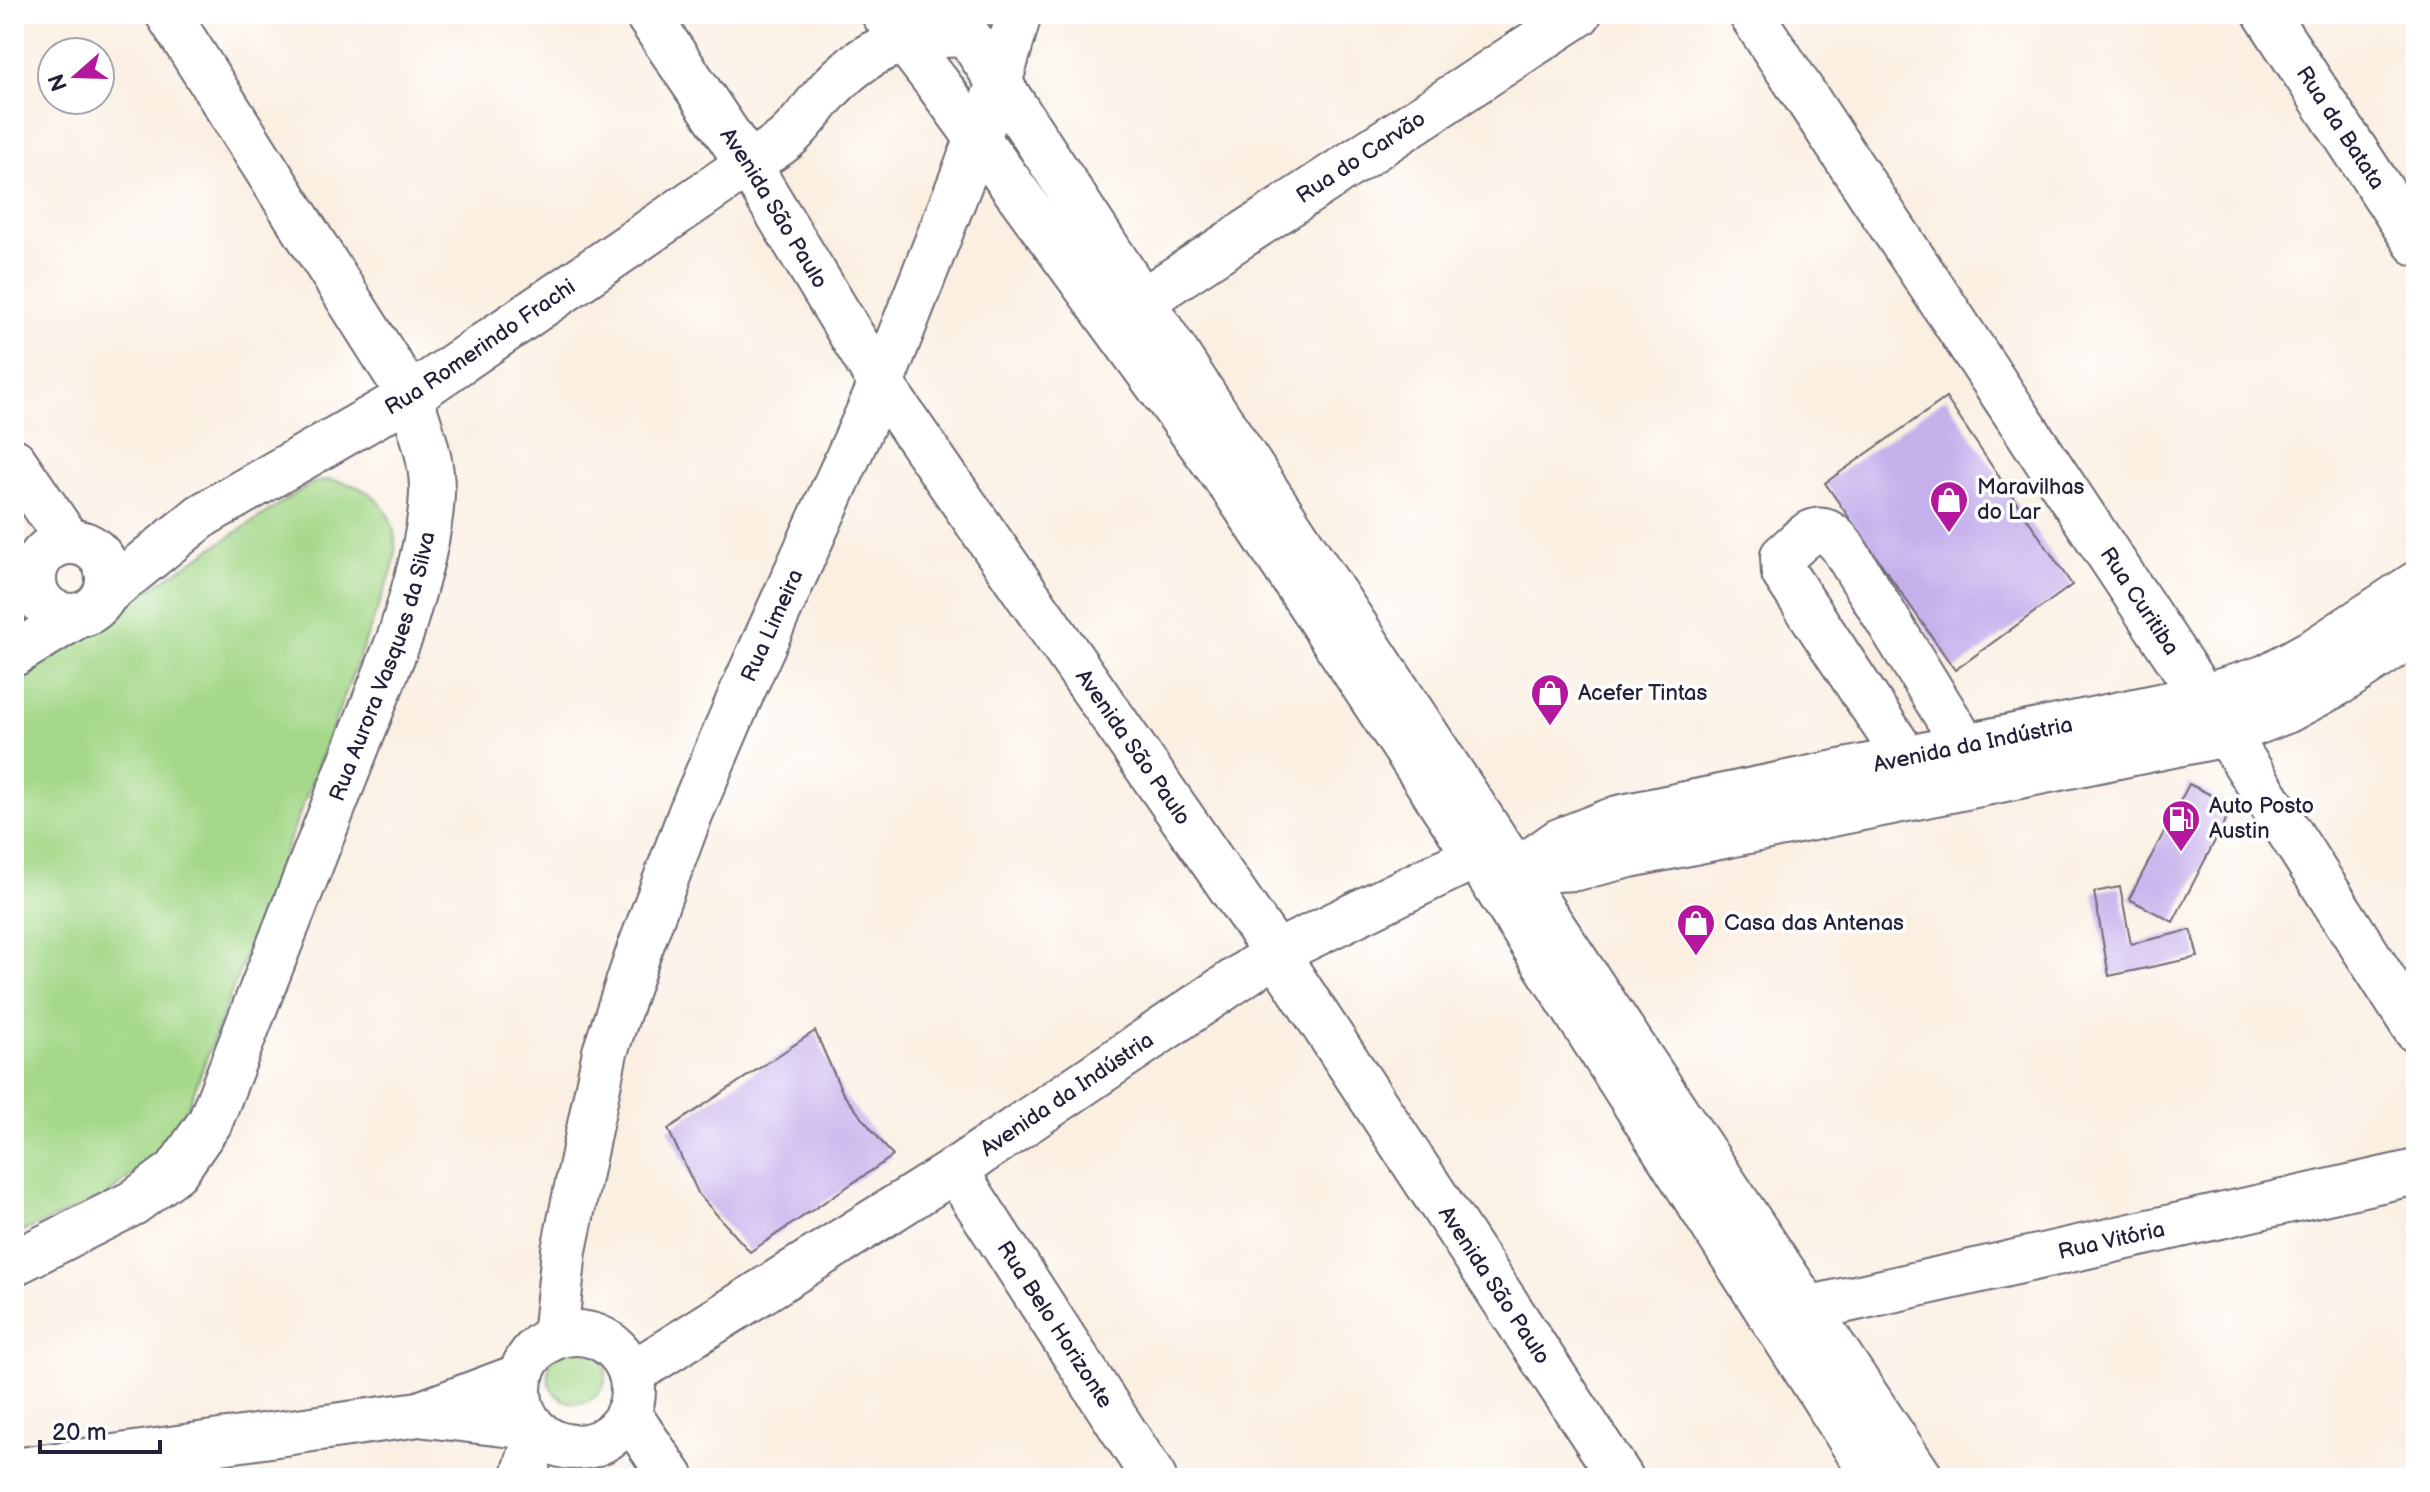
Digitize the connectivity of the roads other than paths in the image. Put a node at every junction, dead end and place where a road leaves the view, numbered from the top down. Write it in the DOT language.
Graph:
graph roads {
  1 [pos="168,14"];
  2 [pos="647,14"];
  3 [pos="1019,14"];
  4 [pos="1579,14"];
  5 [pos="1751,14"];
  6 [pos="2266,14"];
  7 [pos="960,24"];
  8 [pos="893,27"];
  9 [pos="999,84"];
  10 [pos="978,139"];
  11 [pos="748,164"];
  12 [pos="2416,243"];
  13 [pos="1142,301"];
  14 [pos="881,384"];
  15 [pos="410,396"];
  16 [pos="14,461"];
  17 [pos="14,482"];
  18 [pos="203,515"];
  19 [pos="50,571"];
  20 [pos="2416,584"];
  21 [pos="91,605"];
  22 [pos="2416,632"];
  23 [pos="14,654"];
  24 [pos="2203,697"];
  25 [pos="2227,734"];
  26 [pos="1965,746"];
  27 [pos="1906,758"];
  28 [pos="1496,864"];
  29 [pos="1276,953"];
  30 [pos="2416,1030"];
  31 [pos="955,1170"];
  32 [pos="2416,1172"];
  33 [pos="564,1250"];
  34 [pos="14,1263"];
  35 [pos="1807,1309"];
  36 [pos="555,1337"];
  37 [pos="520,1376"];
  38 [pos="622,1377"];
  39 [pos="419,1414"];
  40 [pos="545,1446"];
  41 [pos="14,1471"];
  42 [pos="523,1478"];
  43 [pos="672,1478"];
  44 [pos="1154,1478"];
  45 [pos="1621,1478"];
  46 [pos="1875,1478"];
  47 [pos="1921,1478"];
  1 -- 15 [label="street, Rua Aurora Vasques da Silva"];
  2 -- 11 [label="street, Avenida São Paulo"];
  3 -- 9 [label="street, Rua Limeira"];
  4 -- 13 [label="street, Rua do Carvão"];
  5 -- 24 [label="street, Rua Curitiba"];
  6 -- 12 [label="street, Rua da Batata"];
  7 -- 8 [label="street, Rua Romerindo Frachi"];
  7 -- 9 [label="street"];
  8 -- 10 [label="street"];
  8 -- 11 [label="street, Rua Romerindo Frachi"];
  9 -- 10 [label="street, Rua Limeira"];
  9 -- 13 [label="street"];
  10 -- 14 [label="street, Rua Limeira"];
  10 -- 28 [label="street"];
  11 -- 14 [label="street, Avenida São Paulo"];
  11 -- 15 [label="street, Rua Romerindo Frachi"];
  13 -- 28 [label="street"];
  14 -- 29 [label="street, Avenida São Paulo"];
  14 -- 33 [label="street, Rua Limeira"];
  15 -- 18 [label="street, Rua Romerindo Frachi"];
  15 -- 34 [label="street, Rua Aurora Vasques da Silva"];
  16 -- 19 [label="street"];
  17 -- 19 [label="street"];
  18 -- 19 [label="street, Rua Romerindo Frachi"];
  18 -- 21 [label="street, Rua Romerindo Frachi"];
  19 -- 21 [label="street"];
  19 -- 21 [label="street"];
  20 -- 24 [label="street, Avenida da Indústria"];
  21 -- 23 [label="street, Rua Romerindo Frachi"];
  22 -- 25 [label="street, Avenida da Indústria"];
  24 -- 25 [label="street, Rua Curitiba"];
  24 -- 26 [label="street, Avenida da Indústria"];
  25 -- 28 [label="street, Avenida da Indústria"];
  25 -- 30 [label="street, Rua Curitiba"];
  26 -- 27 [label="street, Avenida da Indústria"];
  26 -- 27 [label="street"];
  27 -- 28 [label="street, Avenida da Indústria"];
  28 -- 29 [label="street, Avenida da Indústria"];
  28 -- 35 [label="street"];
  28 -- 46 [label="street"];
  29 -- 31 [label="street, Avenida da Indústria"];
  29 -- 45 [label="street, Avenida São Paulo"];
  31 -- 38 [label="street, Avenida da Indústria"];
  31 -- 44 [label="street, Rua Belo Horizonte"];
  32 -- 35 [label="street, Rua Vitória"];
  33 -- 36 [label="street, Rua Limeira"];
  33 -- 38 [label="street"];
  35 -- 47 [label="street"];
  36 -- 37 [label="street"];
  36 -- 38 [label="street"];
  37 -- 39 [label="street"];
  37 -- 40 [label="street"];
  38 -- 40 [label="street"];
  38 -- 43 [label="street"];
  39 -- 40 [label="street"];
  39 -- 41 [label="street"];
  40 -- 42 [label="street"];
}
